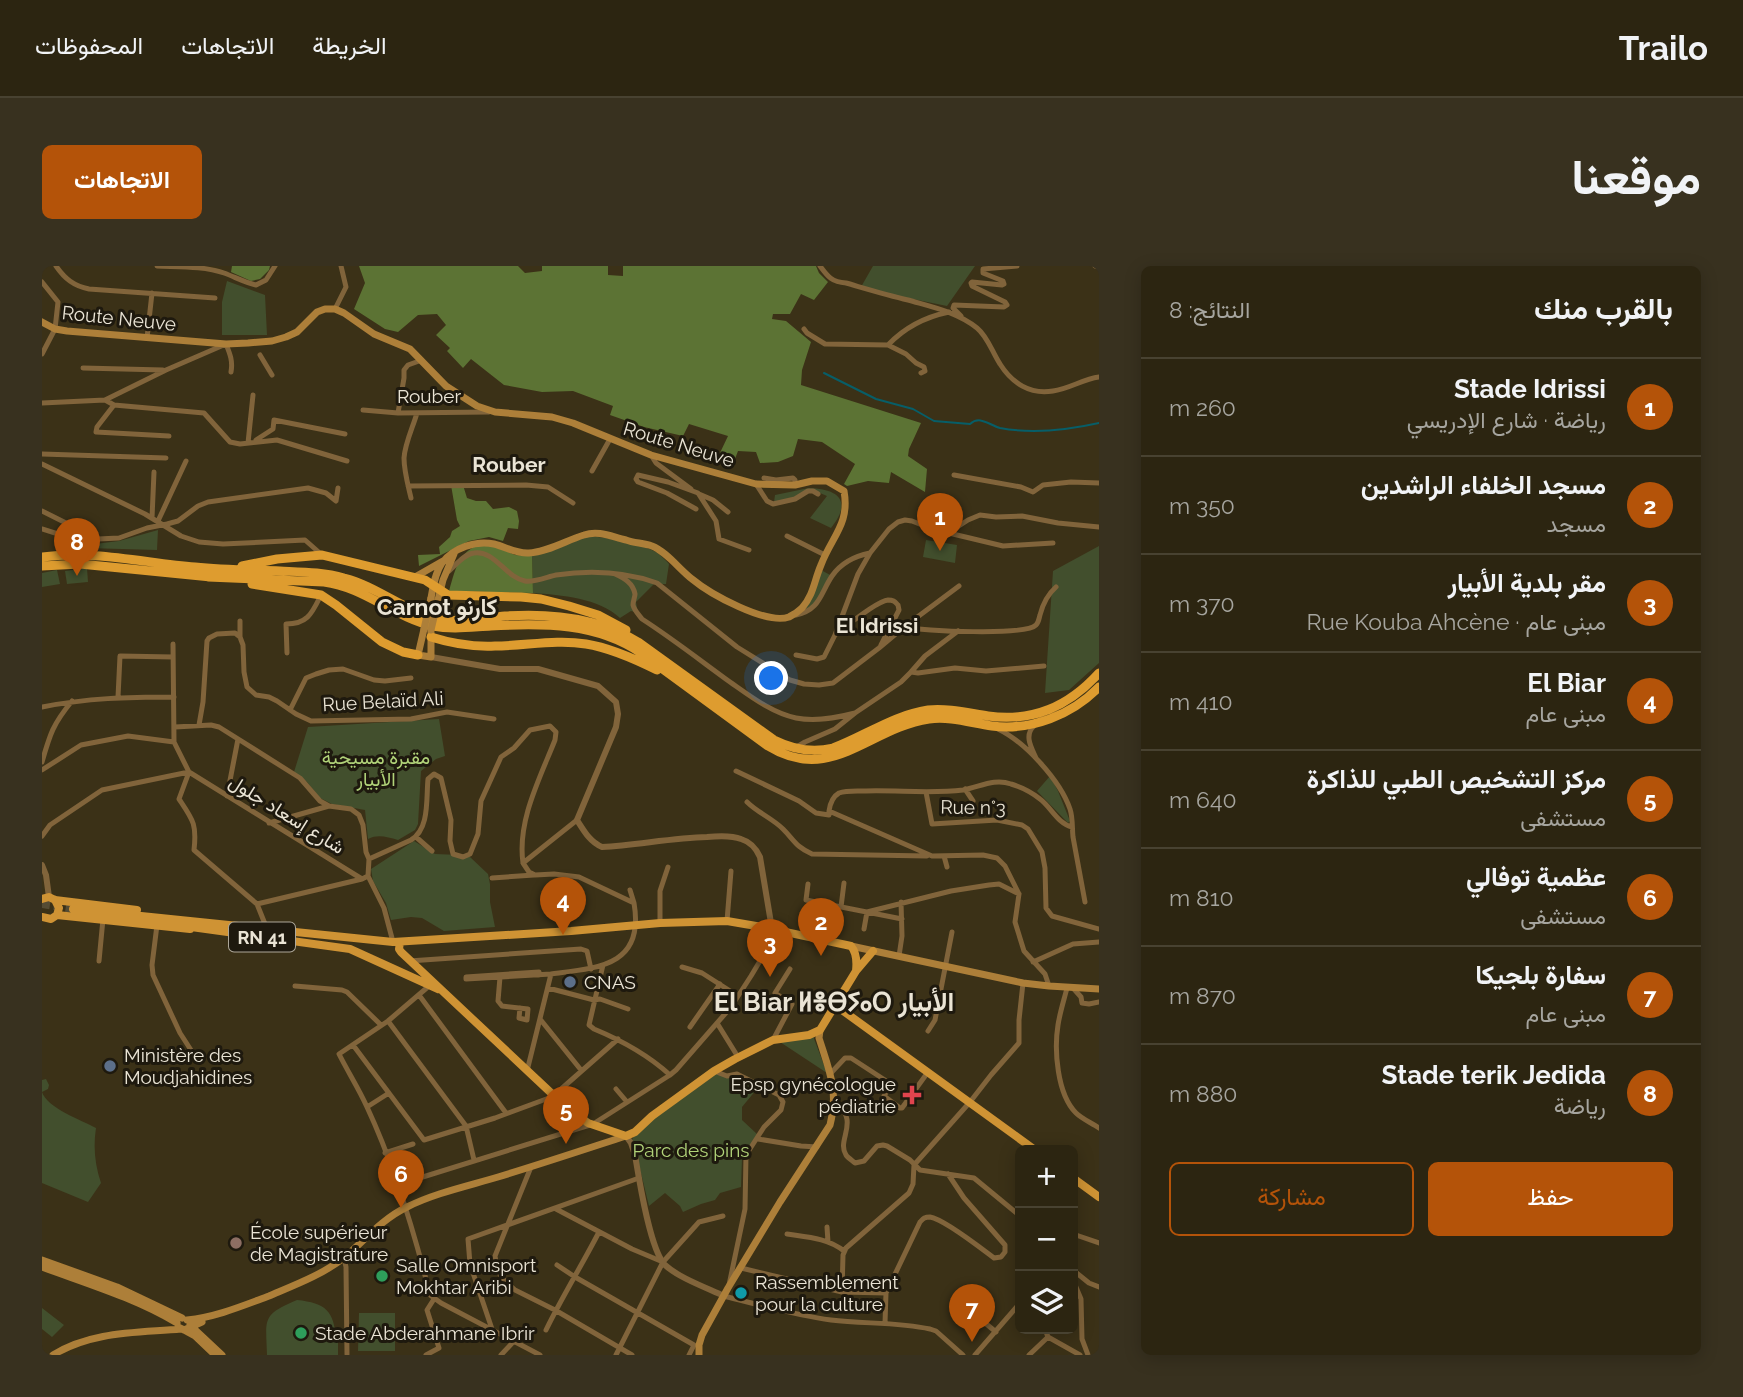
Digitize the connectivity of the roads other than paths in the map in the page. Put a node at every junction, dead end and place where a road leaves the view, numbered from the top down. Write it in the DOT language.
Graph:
graph roads {
  1 [pos="57,266"];
  2 [pos="157,266"];
  3 [pos="275,266"];
  4 [pos="341,266"];
  5 [pos="820,266"];
  6 [pos="1017,266"];
  7 [pos="42,282"];
  8 [pos="152,293"];
  9 [pos="215,298"];
  10 [pos="335,309"];
  11 [pos="949,312"];
  12 [pos="42,321"];
  13 [pos="965,321"];
  14 [pos="55,329"];
  15 [pos="804,329"];
  16 [pos="148,338"];
  17 [pos="226,344"];
  18 [pos="888,345"];
  19 [pos="42,354"];
  20 [pos="260,355"];
  21 [pos="422,360"];
  22 [pos="83,368"];
  23 [pos="166,370"];
  24 [pos="231,372"];
  25 [pos="921,373"];
  26 [pos="272,376"];
  27 [pos="1099,377"];
  28 [pos="253,395"];
  29 [pos="105,400"];
  30 [pos="42,403"];
  31 [pos="114,405"];
  32 [pos="363,410"];
  33 [pos="495,412"];
  34 [pos="417,413"];
  35 [pos="398,414"];
  36 [pos="345,434"];
  37 [pos="169,436"];
  38 [pos="610,439"];
  39 [pos="249,443"];
  40 [pos="42,454"];
  41 [pos="651,455"];
  42 [pos="166,457"];
  43 [pos="186,461"];
  44 [pos="347,461"];
  45 [pos="42,464"];
  46 [pos="592,471"];
  47 [pos="154,472"];
  48 [pos="954,475"];
  49 [pos="764,478"];
  50 [pos="757,484"];
  51 [pos="1099,484"];
  52 [pos="795,485"];
  53 [pos="408,486"];
  54 [pos="338,488"];
  55 [pos="698,494"];
  56 [pos="818,494"];
  57 [pos="411,498"];
  58 [pos="573,503"];
  59 [pos="696,509"];
  60 [pos="42,511"];
  61 [pos="729,512"];
  62 [pos="158,521"];
  63 [pos="66,523"];
  64 [pos="1099,527"];
  65 [pos="42,529"];
  66 [pos="801,531"];
  67 [pos="948,533"];
  68 [pos="787,536"];
  69 [pos="77,540"];
  70 [pos="799,541"];
  71 [pos="1053,543"];
  72 [pos="42,549"];
  73 [pos="749,550"];
  74 [pos="454,553"];
  75 [pos="870,553"];
  76 [pos="322,555"];
  77 [pos="825,555"];
  78 [pos="83,556"];
  79 [pos="42,557"];
  80 [pos="444,560"];
  81 [pos="42,566"];
  82 [pos="199,568"];
  83 [pos="612,572"];
  84 [pos="208,577"];
  85 [pos="415,577"];
  86 [pos="959,586"];
  87 [pos="1056,587"];
  88 [pos="436,592"];
  89 [pos="321,595"];
  90 [pos="789,617"];
  91 [pos="240,621"];
  92 [pos="904,627"];
  93 [pos="958,631"];
  94 [pos="428,632"];
  95 [pos="835,635"];
  96 [pos="240,637"];
  97 [pos="173,644"];
  98 [pos="880,648"];
  99 [pos="287,653"];
  100 [pos="418,655"];
  101 [pos="796,655"];
  102 [pos="173,657"];
  103 [pos="431,657"];
  104 [pos="672,665"];
  105 [pos="1044,666"];
  106 [pos="911,672"];
  107 [pos="1099,673"];
  108 [pos="411,678"];
  109 [pos="688,687"];
  110 [pos="1099,687"];
  111 [pos="174,696"];
  112 [pos="118,697"];
  113 [pos="72,701"];
  114 [pos="42,707"];
  115 [pos="290,710"];
  116 [pos="855,713"];
  117 [pos="494,719"];
  118 [pos="1039,723"];
  119 [pos="199,725"];
  120 [pos="987,725"];
  121 [pos="174,727"];
  122 [pos="238,739"];
  123 [pos="174,742"];
  124 [pos="795,748"];
  125 [pos="1037,761"];
  126 [pos="42,762"];
  127 [pos="42,770"];
  128 [pos="736,771"];
  129 [pos="190,772"];
  130 [pos="965,789"];
  131 [pos="926,792"];
  132 [pos="226,796"];
  133 [pos="973,801"];
  134 [pos="747,802"];
  135 [pos="330,806"];
  136 [pos="829,811"];
  137 [pos="577,820"];
  138 [pos="269,823"];
  139 [pos="1072,827"];
  140 [pos="42,836"];
  141 [pos="416,837"];
  142 [pos="432,851"];
  143 [pos="932,856"];
  144 [pos="944,856"];
  145 [pos="369,859"];
  146 [pos="523,863"];
  147 [pos="42,865"];
  148 [pos="668,867"];
  149 [pos="947,867"];
  150 [pos="731,871"];
  151 [pos="536,875"];
  152 [pos="369,876"];
  153 [pos="492,878"];
  154 [pos="362,879"];
  155 [pos="844,883"];
  156 [pos="808,884"];
  157 [pos="629,890"];
  158 [pos="1019,894"];
  159 [pos="47,898"];
  160 [pos="901,902"];
  161 [pos="1084,902"];
  162 [pos="634,903"];
  163 [pos="257,904"];
  164 [pos="841,907"];
  165 [pos="867,912"];
  166 [pos="57,915"];
  167 [pos="44,919"];
  168 [pos="103,919"];
  169 [pos="902,919"];
  170 [pos="191,921"];
  171 [pos="727,921"];
  172 [pos="660,923"];
  173 [pos="156,925"];
  174 [pos="636,925"];
  175 [pos="203,929"];
  176 [pos="267,929"];
  177 [pos="769,929"];
  178 [pos="864,929"];
  179 [pos="1099,929"];
  180 [pos="952,932"];
  181 [pos="397,942"];
  182 [pos="1099,942"];
  183 [pos="850,946"];
  184 [pos="873,951"];
  185 [pos="899,956"];
  186 [pos="99,961"];
  187 [pos="410,961"];
  188 [pos="1033,962"];
  189 [pos="603,965"];
  190 [pos="946,966"];
  191 [pos="682,967"];
  192 [pos="591,969"];
  193 [pos="790,969"];
  194 [pos="856,971"];
  195 [pos="551,974"];
  196 [pos="539,975"];
  197 [pos="500,977"];
  198 [pos="1023,983"];
  199 [pos="720,984"];
  200 [pos="295,986"];
  201 [pos="429,986"];
  202 [pos="1049,986"];
  203 [pos="548,988"];
  204 [pos="1070,988"];
  205 [pos="1099,989"];
  206 [pos="444,991"];
  207 [pos="419,995"];
  208 [pos="738,996"];
  209 [pos="594,1000"];
  210 [pos="1099,1002"];
  211 [pos="835,1005"];
  212 [pos="520,1008"];
  213 [pos="628,1009"];
  214 [pos="540,1019"];
  215 [pos="388,1021"];
  216 [pos="717,1023"];
  217 [pos="381,1025"];
  218 [pos="690,1027"];
  219 [pos="820,1030"];
  220 [pos="928,1031"];
  221 [pos="618,1039"];
  222 [pos="773,1040"];
  223 [pos="353,1045"];
  224 [pos="738,1058"];
  225 [pos="198,1061"];
  226 [pos="581,1070"];
  227 [pos="527,1071"];
  228 [pos="714,1071"];
  229 [pos="929,1072"];
  230 [pos="830,1074"];
  231 [pos="670,1075"];
  232 [pos="616,1089"];
  233 [pos="389,1093"];
  234 [pos="553,1095"];
  235 [pos="627,1102"];
  236 [pos="835,1102"];
  237 [pos="970,1102"];
  238 [pos="367,1107"];
  239 [pos="506,1114"];
  240 [pos="593,1124"];
  241 [pos="466,1126"];
  242 [pos="1099,1128"];
  243 [pos="626,1136"];
  244 [pos="758,1139"];
  245 [pos="413,1144"];
  246 [pos="1028,1145"];
  247 [pos="817,1147"];
  248 [pos="385,1153"];
  249 [pos="474,1160"];
  250 [pos="914,1165"];
  251 [pos="531,1167"];
  252 [pos="948,1174"];
  253 [pos="639,1178"];
  254 [pos="1078,1182"];
  255 [pos="397,1185"];
  256 [pos="1099,1197"];
  257 [pos="405,1207"];
  258 [pos="555,1209"];
  259 [pos="1015,1212"];
  260 [pos="723,1216"];
  261 [pos="508,1226"];
  262 [pos="827,1227"];
  263 [pos="599,1232"];
  264 [pos="787,1234"];
  265 [pos="1078,1235"];
  266 [pos="828,1242"];
  267 [pos="1099,1243"];
  268 [pos="844,1251"];
  269 [pos="344,1258"];
  270 [pos="42,1260"];
  271 [pos="663,1262"];
  272 [pos="557,1265"];
  273 [pos="42,1267"];
  274 [pos="741,1268"];
  275 [pos="1074,1271"];
  276 [pos="575,1277"];
  277 [pos="1099,1287"];
  278 [pos="728,1288"];
  279 [pos="842,1292"];
  280 [pos="1078,1292"];
  281 [pos="886,1293"];
  282 [pos="724,1296"];
  283 [pos="434,1299"];
  284 [pos="1015,1309"];
  285 [pos="555,1310"];
  286 [pos="636,1312"];
  287 [pos="979,1318"];
  288 [pos="885,1323"];
  289 [pos="184,1325"];
  290 [pos="492,1329"];
  291 [pos="546,1330"];
  292 [pos="996,1332"];
  293 [pos="1047,1334"];
  294 [pos="1048,1337"];
  295 [pos="514,1341"];
  296 [pos="696,1345"];
  297 [pos="619,1348"];
  298 [pos="347,1354"];
  299 [pos="53,1355"];
  300 [pos="215,1355"];
  301 [pos="222,1355"];
  302 [pos="426,1355"];
  303 [pos="501,1355"];
  304 [pos="540,1355"];
  305 [pos="616,1355"];
  306 [pos="632,1355"];
  307 [pos="689,1355"];
  308 [pos="699,1355"];
  309 [pos="963,1355"];
  310 [pos="975,1355"];
  311 [pos="1030,1355"];
  312 [pos="1080,1355"];
  313 [pos="1088,1355"];
  1 -- 8 [label="street"];
  2 -- 3 [label="street"];
  4 -- 10 [label="street"];
  5 -- 11 [label="street"];
  6 -- 13 [label="street"];
  7 -- 14 [label="street"];
  8 -- 9 [label="street"];
  8 -- 16 [label="street"];
  10 -- 17 [label="main road, Route Neuve"];
  10 -- 21 [label="main road, Route Neuve"];
  11 -- 13 [label="street"];
  11 -- 18 [label="street"];
  12 -- 14 [label="main road, Route Neuve"];
  13 -- 27 [label="street"];
  14 -- 16 [label="main road, Route Neuve"];
  14 -- 19 [label="street"];
  15 -- 18 [label="street"];
  16 -- 17 [label="main road, Route Neuve"];
  17 -- 23 [label="street"];
  17 -- 24 [label="street"];
  18 -- 25 [label="street"];
  20 -- 26 [label="street"];
  21 -- 33 [label="main road, Route Neuve"];
  21 -- 35 [label="street"];
  22 -- 23 [label="street"];
  23 -- 29 [label="street"];
  28 -- 39 [label="street"];
  29 -- 30 [label="street"];
  29 -- 31 [label="street"];
  31 -- 37 [label="street"];
  31 -- 39 [label="street"];
  32 -- 35 [label="street, Rouber"];
  33 -- 34 [label="street, Rouber"];
  33 -- 38 [label="main road, Route Neuve"];
  34 -- 35 [label="street, Rouber"];
  34 -- 53 [label="street"];
  36 -- 39 [label="street"];
  38 -- 41 [label="main road, Route Neuve"];
  38 -- 46 [label="street"];
  39 -- 44 [label="street"];
  40 -- 42 [label="street"];
  41 -- 50 [label="main road, Route Neuve"];
  41 -- 55 [label="street"];
  43 -- 62 [label="street"];
  45 -- 62 [label="street"];
  47 -- 62 [label="street"];
  48 -- 51 [label="street"];
  49 -- 52 [label="street"];
  50 -- 52 [label="main road, Route Neuve"];
  50 -- 56 [label="street"];
  52 -- 77 [label="main road, Route Neuve"];
  53 -- 57 [label="street"];
  53 -- 58 [label="street"];
  54 -- 62 [label="street"];
  55 -- 59 [label="street"];
  55 -- 61 [label="street"];
  55 -- 73 [label="street"];
  60 -- 63 [label="street"];
  62 -- 69 [label="street"];
  62 -- 76 [label="street"];
  64 -- 67 [label="street"];
  65 -- 69 [label="street"];
  66 -- 70 [label="street"];
  67 -- 71 [label="street"];
  67 -- 75 [label="street"];
  68 -- 70 [label="street"];
  69 -- 78 [label="street"];
  70 -- 77 [label="street"];
  72 -- 78 [label="highway"];
  74 -- 80 [label="main road"];
  74 -- 88 [label="main road"];
  74 -- 90 [label="main road"];
  75 -- 90 [label="street"];
  75 -- 95 [label="street"];
  76 -- 82 [label="highway"];
  76 -- 85 [label="highway"];
  77 -- 90 [label="main road, Route Neuve"];
  78 -- 79 [label="highway"];
  78 -- 82 [label="highway"];
  80 -- 85 [label="main road"];
  80 -- 88 [label="main road"];
  81 -- 84 [label="highway"];
  82 -- 104 [label="highway"];
  83 -- 88 [label="street"];
  83 -- 98 [label="street"];
  83 -- 116 [label="street"];
  84 -- 89 [label="highway"];
  84 -- 109 [label="highway"];
  85 -- 88 [label="highway"];
  86 -- 92 [label="street"];
  87 -- 93 [label="street"];
  88 -- 94 [label="main road, bridge"];
  88 -- 104 [label="highway"];
  89 -- 99 [label="street"];
  89 -- 100 [label="highway"];
  91 -- 96 [label="street"];
  92 -- 93 [label="street"];
  92 -- 98 [label="street"];
  93 -- 106 [label="street"];
  94 -- 100 [label="main road"];
  94 -- 103 [label="main road"];
  94 -- 109 [label="highway"];
  95 -- 98 [label="street"];
  95 -- 101 [label="street"];
  96 -- 115 [label="street, Rue Belaïd Ali"];
  96 -- 119 [label="street"];
  97 -- 102 [label="street"];
  100 -- 103 [label="main road"];
  102 -- 111 [label="street"];
  102 -- 112 [label="street"];
  103 -- 137 [label="street"];
  104 -- 124 [label="highway"];
  105 -- 106 [label="street"];
  106 -- 116 [label="street"];
  107 -- 124 [label="highway"];
  108 -- 115 [label="street"];
  109 -- 120 [label="highway"];
  110 -- 118 [label="highway"];
  111 -- 112 [label="street"];
  111 -- 121 [label="street"];
  112 -- 113 [label="street"];
  113 -- 114 [label="street"];
  113 -- 126 [label="street"];
  115 -- 117 [label="street, Rue Belaïd Ali"];
  116 -- 124 [label="street"];
  118 -- 120 [label="highway"];
  118 -- 125 [label="street"];
  119 -- 121 [label="street"];
  119 -- 122 [label="street"];
  120 -- 125 [label="street"];
  121 -- 123 [label="street"];
  122 -- 132 [label="street"];
  122 -- 135 [label="street"];
  123 -- 127 [label="street"];
  123 -- 129 [label="street"];
  125 -- 139 [label="street"];
  128 -- 136 [label="street"];
  129 -- 132 [label="street, شارع إسعاد جلول"];
  129 -- 140 [label="street"];
  129 -- 163 [label="street"];
  130 -- 131 [label="street"];
  130 -- 133 [label="street"];
  130 -- 139 [label="street"];
  131 -- 136 [label="street"];
  131 -- 179 [label="street, Rue n°3"];
  132 -- 138 [label="street, شارع إسعاد جلول"];
  134 -- 143 [label="street"];
  135 -- 138 [label="street"];
  135 -- 145 [label="street"];
  136 -- 143 [label="street"];
  137 -- 146 [label="street"];
  137 -- 177 [label="street"];
  138 -- 154 [label="street, شارع إسعاد جلول"];
  139 -- 161 [label="street"];
  141 -- 142 [label="street"];
  141 -- 145 [label="street"];
  141 -- 146 [label="street"];
  143 -- 144 [label="street"];
  144 -- 149 [label="street"];
  144 -- 158 [label="street"];
  145 -- 152 [label="street"];
  146 -- 151 [label="street"];
  147 -- 159 [label="street"];
  148 -- 172 [label="street"];
  150 -- 171 [label="street"];
  151 -- 153 [label="street"];
  151 -- 162 [label="street"];
  152 -- 154 [label="street"];
  152 -- 181 [label="street"];
  154 -- 163 [label="street"];
  155 -- 164 [label="street"];
  156 -- 164 [label="street"];
  157 -- 162 [label="street"];
  158 -- 160 [label="street"];
  158 -- 188 [label="street"];
  159 -- 166 [label="main road"];
  159 -- 170 [label="main road"];
  160 -- 165 [label="street"];
  160 -- 169 [label="street"];
  162 -- 174 [label="street"];
  163 -- 176 [label="street"];
  164 -- 165 [label="street"];
  165 -- 169 [label="street"];
  165 -- 178 [label="street"];
  166 -- 167 [label="main road"];
  166 -- 168 [label="main road, RN 41"];
  168 -- 173 [label="main road, RN 41"];
  168 -- 186 [label="street"];
  169 -- 185 [label="street"];
  170 -- 175 [label="main road, RN 41"];
  170 -- 176 [label="main road"];
  171 -- 172 [label="main road"];
  171 -- 177 [label="main road"];
  172 -- 174 [label="main road"];
  173 -- 175 [label="main road, RN 41"];
  173 -- 225 [label="street"];
  174 -- 181 [label="main road"];
  174 -- 189 [label="street"];
  175 -- 201 [label="main road, RN 41"];
  176 -- 181 [label="main road"];
  177 -- 183 [label="main road"];
  177 -- 208 [label="street"];
  180 -- 190 [label="street"];
  181 -- 187 [label="main road"];
  182 -- 188 [label="street"];
  183 -- 184 [label="main road"];
  183 -- 194 [label="main road"];
  184 -- 185 [label="main road"];
  184 -- 194 [label="main road"];
  185 -- 190 [label="main road"];
  187 -- 192 [label="street"];
  187 -- 206 [label="main road"];
  188 -- 202 [label="street"];
  189 -- 192 [label="street"];
  189 -- 209 [label="street"];
  190 -- 198 [label="main road"];
  190 -- 220 [label="street"];
  191 -- 199 [label="street"];
  192 -- 195 [label="street"];
  193 -- 222 [label="street"];
  194 -- 211 [label="main road"];
  195 -- 196 [label="street"];
  195 -- 203 [label="street"];
  196 -- 197 [label="street"];
  196 -- 197 [label="street"];
  197 -- 212 [label="street"];
  198 -- 202 [label="main road"];
  198 -- 237 [label="street"];
  199 -- 208 [label="street"];
  199 -- 218 [label="street"];
  200 -- 217 [label="street"];
  201 -- 206 [label="main road, RN 41"];
  201 -- 207 [label="street"];
  202 -- 204 [label="main road"];
  203 -- 209 [label="street"];
  203 -- 214 [label="street"];
  204 -- 205 [label="main road"];
  204 -- 210 [label="street"];
  204 -- 242 [label="street"];
  206 -- 227 [label="main road"];
  207 -- 215 [label="street"];
  207 -- 239 [label="street"];
  208 -- 216 [label="street"];
  209 -- 213 [label="street"];
  209 -- 221 [label="street"];
  211 -- 219 [label="main road"];
  211 -- 229 [label="main road"];
  214 -- 226 [label="street"];
  214 -- 227 [label="street"];
  215 -- 217 [label="street"];
  215 -- 241 [label="street"];
  216 -- 224 [label="street"];
  216 -- 231 [label="street"];
  217 -- 223 [label="street"];
  219 -- 222 [label="main road"];
  219 -- 230 [label="main road"];
  221 -- 226 [label="street"];
  221 -- 231 [label="street"];
  222 -- 224 [label="main road"];
  223 -- 233 [label="street"];
  223 -- 238 [label="street"];
  224 -- 228 [label="main road"];
  226 -- 234 [label="street"];
  227 -- 234 [label="main road"];
  228 -- 243 [label="main road"];
  228 -- 244 [label="street"];
  229 -- 230 [label="street"];
  229 -- 237 [label="main road"];
  230 -- 236 [label="main road"];
  231 -- 235 [label="street"];
  232 -- 235 [label="street"];
  233 -- 238 [label="street"];
  233 -- 241 [label="street"];
  234 -- 239 [label="street"];
  234 -- 240 [label="main road"];
  235 -- 240 [label="street"];
  236 -- 247 [label="main road"];
  236 -- 250 [label="street"];
  237 -- 246 [label="main road"];
  237 -- 250 [label="street"];
  238 -- 248 [label="street"];
  239 -- 241 [label="street"];
  240 -- 243 [label="main road"];
  240 -- 249 [label="street"];
  241 -- 249 [label="street"];
  243 -- 251 [label="main road"];
  243 -- 253 [label="street"];
  244 -- 247 [label="street"];
  244 -- 278 [label="street"];
  245 -- 248 [label="street"];
  247 -- 274 [label="main road"];
  248 -- 255 [label="street"];
  249 -- 255 [label="street"];
  250 -- 252 [label="street"];
  250 -- 268 [label="street"];
  251 -- 257 [label="main road"];
  251 -- 261 [label="street"];
  252 -- 259 [label="street"];
  252 -- 281 [label="street"];
  253 -- 258 [label="street"];
  253 -- 271 [label="street"];
  254 -- 256 [label="main road"];
  255 -- 257 [label="street"];
  257 -- 269 [label="main road"];
  257 -- 283 [label="street"];
  258 -- 261 [label="street"];
  258 -- 263 [label="street"];
  260 -- 271 [label="street"];
  261 -- 285 [label="street"];
  261 -- 290 [label="street"];
  262 -- 266 [label="street"];
  263 -- 271 [label="street"];
  263 -- 276 [label="street"];
  264 -- 266 [label="street"];
  265 -- 267 [label="street"];
  266 -- 268 [label="street"];
  268 -- 279 [label="street"];
  269 -- 289 [label="main road"];
  269 -- 298 [label="street"];
  270 -- 289 [label="main road"];
  271 -- 282 [label="street"];
  271 -- 286 [label="street"];
  272 -- 276 [label="street"];
  273 -- 289 [label="main road"];
  274 -- 278 [label="main road"];
  274 -- 279 [label="street"];
  275 -- 277 [label="street"];
  276 -- 285 [label="street"];
  276 -- 286 [label="street"];
  278 -- 282 [label="main road"];
  279 -- 281 [label="street"];
  280 -- 313 [label="street"];
  281 -- 288 [label="street"];
  282 -- 288 [label="street"];
  282 -- 296 [label="main road"];
  283 -- 290 [label="street"];
  283 -- 302 [label="street"];
  284 -- 292 [label="street"];
  285 -- 291 [label="street"];
  285 -- 297 [label="street"];
  286 -- 296 [label="street"];
  286 -- 297 [label="street"];
  287 -- 292 [label="street"];
  288 -- 309 [label="street"];
  289 -- 299 [label="main road"];
  289 -- 300 [label="main road"];
  289 -- 301 [label="main road"];
  290 -- 295 [label="street"];
  292 -- 310 [label="street"];
  293 -- 294 [label="street"];
  294 -- 311 [label="street"];
  294 -- 312 [label="street"];
  295 -- 303 [label="street"];
  295 -- 304 [label="street"];
  296 -- 307 [label="street"];
  296 -- 308 [label="main road"];
  297 -- 305 [label="street"];
  297 -- 306 [label="street"];
}
